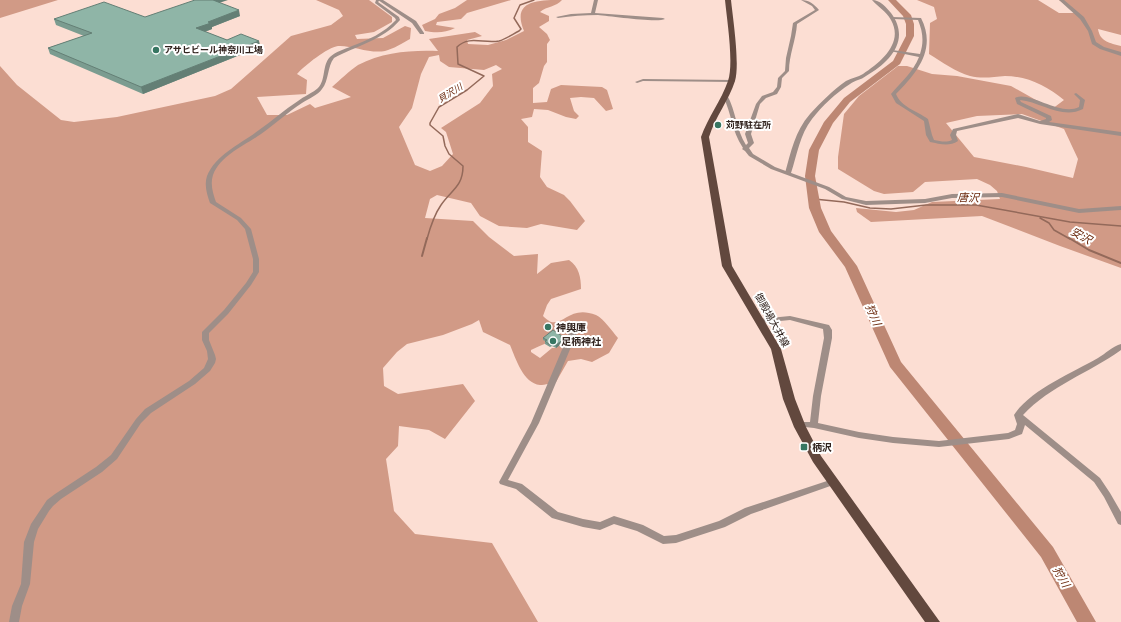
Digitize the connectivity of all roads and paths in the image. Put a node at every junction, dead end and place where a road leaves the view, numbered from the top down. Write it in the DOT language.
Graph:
graph roads {
  1 [pos="379,0"];
  2 [pos="596,0"];
  3 [pos="728,0"];
  4 [pos="803,0"];
  5 [pos="874,0"];
  6 [pos="1061,0"];
  7 [pos="593,14"];
  8 [pos="558,17"];
  9 [pos="895,18"];
  10 [pos="663,19"];
  11 [pos="422,33"];
  12 [pos="892,51"];
  13 [pos="1121,54"];
  14 [pos="921,56"];
  15 [pos="733,81"];
  16 [pos="637,82"];
  17 [pos="1076,94"];
  18 [pos="725,96"];
  19 [pos="1040,122"];
  20 [pos="1121,134"];
  21 [pos="745,149"];
  22 [pos="791,174"];
  23 [pos="1121,208"];
  24 [pos="759,321"];
  25 [pos="575,328"];
  26 [pos="1121,346"];
  27 [pos="1018,415"];
  28 [pos="799,424"];
  29 [pos="814,425"];
  30 [pos="833,482"];
  31 [pos="1121,521"];
  32 [pos="14,622"];
  33 [pos="933,622"];
  1 -- 11 [label="street"];
  1 -- 32 [label="street"];
  2 -- 7 [label="street"];
  3 -- 15 [label="main road, 御殿場大井線"];
  4 -- 21 [label="street"];
  5 -- 9 [label="street"];
  6 -- 13 [label="street"];
  7 -- 8 [label="street"];
  7 -- 10 [label="street"];
  9 -- 12 [label="street"];
  9 -- 14 [label="street"];
  12 -- 14 [label="street"];
  12 -- 22 [label="street"];
  14 -- 19 [label="street"];
  15 -- 16 [label="street"];
  15 -- 18 [label="main road, 御殿場大井線"];
  17 -- 19 [label="street"];
  18 -- 21 [label="street"];
  18 -- 24 [label="main road, 御殿場大井線"];
  19 -- 20 [label="street"];
  21 -- 22 [label="street"];
  22 -- 23 [label="street"];
  24 -- 28 [label="main road, 御殿場大井線"];
  24 -- 29 [label="street"];
  25 -- 30 [label="street"];
  26 -- 27 [label="street"];
  27 -- 29 [label="street"];
  27 -- 31 [label="street"];
  28 -- 29 [label="street"];
  28 -- 30 [label="main road, 御殿場大井線"];
  30 -- 33 [label="main road, 御殿場大井線"];
}
